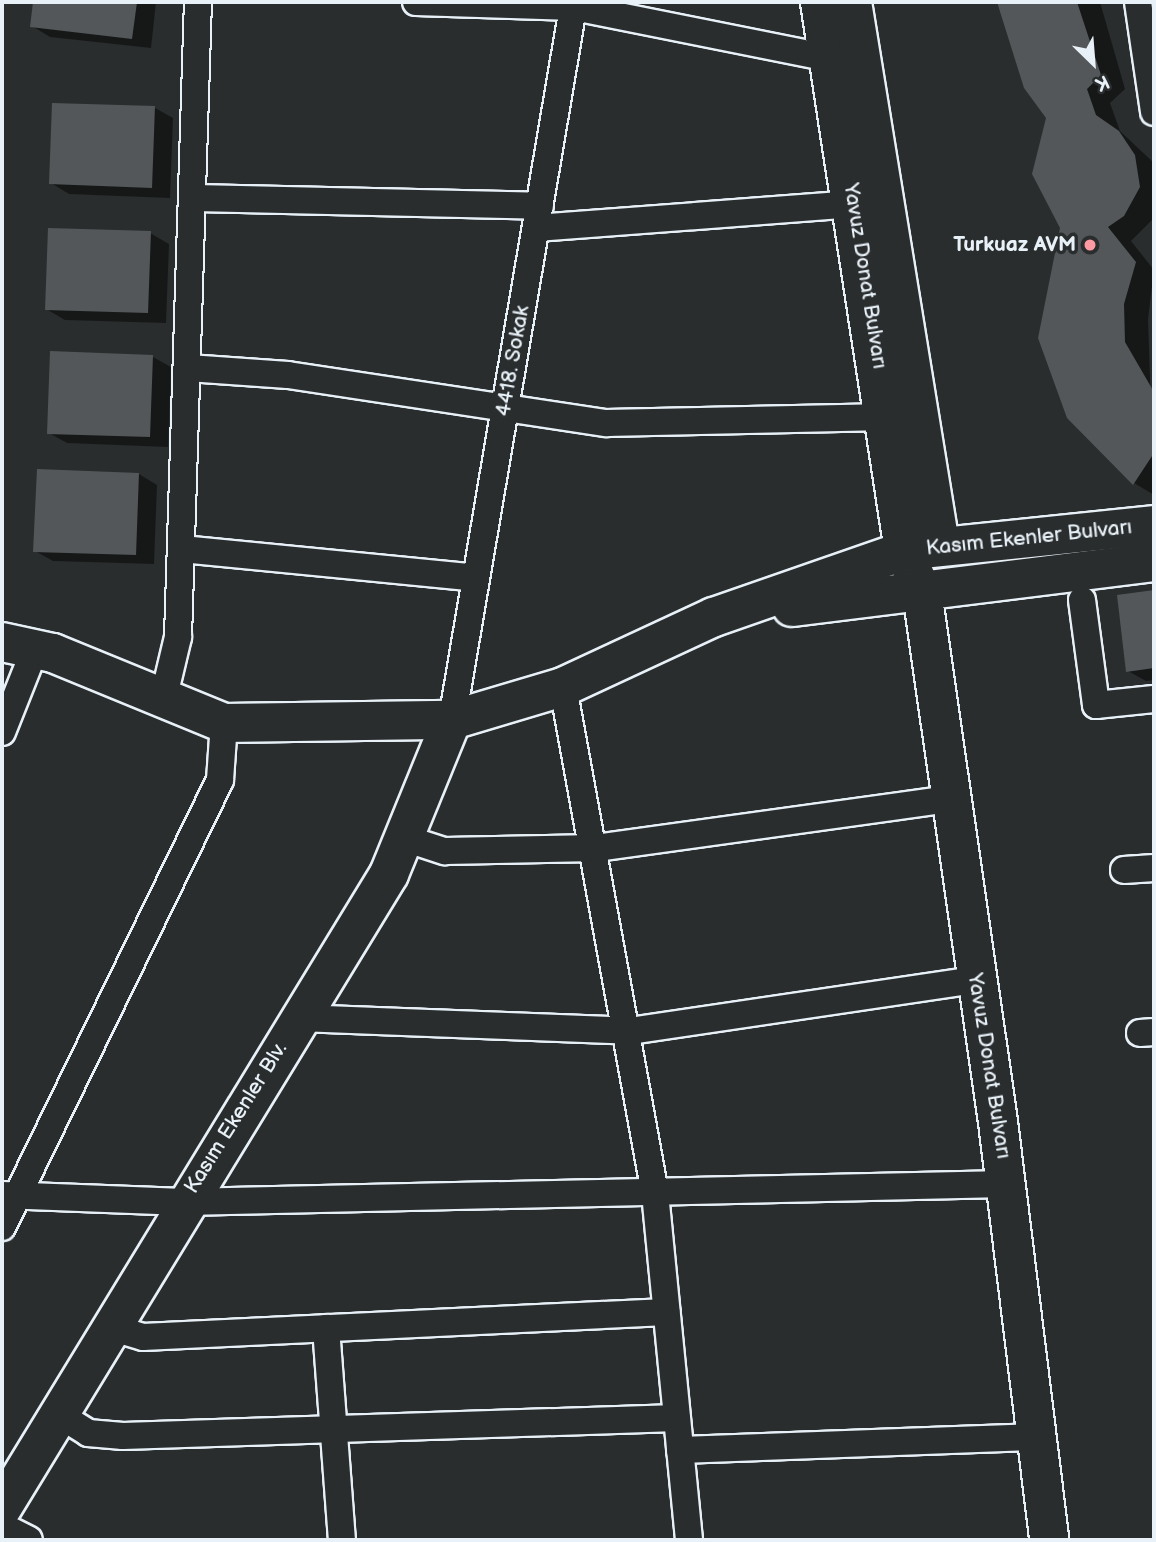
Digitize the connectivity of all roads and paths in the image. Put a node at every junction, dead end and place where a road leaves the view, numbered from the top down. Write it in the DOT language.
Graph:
graph roads {
  1 [pos="198,2"];
  2 [pos="416,2"];
  3 [pos="821,2"];
  4 [pos="852,2"];
  5 [pos="1138,2"];
  6 [pos="574,4"];
  7 [pos="829,58"];
  8 [pos="1154,112"];
  9 [pos="195,198"];
  10 [pos="854,204"];
  11 [pos="538,217"];
  12 [pos="188,368"];
  13 [pos="505,407"];
  14 [pos="887,417"];
  15 [pos="1154,525"];
  16 [pos="922,548"];
  17 [pos="182,549"];
  18 [pos="1154,562"];
  19 [pos="476,578"];
  20 [pos="922,592"];
  21 [pos="1082,600"];
  22 [pos="713,617"];
  23 [pos="18,645"];
  24 [pos="563,687"];
  25 [pos="1154,699"];
  26 [pos="163,700"];
  27 [pos="452,720"];
  28 [pos="224,723"];
  29 [pos="2,732"];
  30 [pos="947,800"];
  31 [pos="407,839"];
  32 [pos="597,848"];
  33 [pos="1154,868"];
  34 [pos="1124,870"];
  35 [pos="976,980"];
  36 [pos="299,1018"];
  37 [pos="630,1031"];
  38 [pos="1006,1184"];
  39 [pos="655,1193"];
  40 [pos="10,1195"];
  41 [pos="184,1202"];
  42 [pos="2,1227"];
  43 [pos="666,1311"];
  44 [pos="110,1327"];
  45 [pos="326,1328"];
  46 [pos="58,1414"];
  47 [pos="677,1418"];
  48 [pos="334,1431"];
  49 [pos="1039,1437"];
  50 [pos="680,1450"];
  51 [pos="2,1508"];
  52 [pos="2,1526"];
  53 [pos="29,1540"];
  54 [pos="342,1540"];
  55 [pos="689,1540"];
  56 [pos="1049,1540"];
  1 -- 9 [label="street"];
  2 -- 6 [label="street"];
  3 -- 7 [label="street, Yavuz Donat Bulvarı"];
  4 -- 16 [label="street, Yavuz Donat Bulvarı"];
  5 -- 8 [label="street"];
  6 -- 7 [label="street"];
  6 -- 11 [label="street, 4418. Sokak"];
  7 -- 10 [label="street, Yavuz Donat Bulvarı"];
  9 -- 11 [label="street"];
  9 -- 12 [label="street"];
  10 -- 11 [label="street"];
  10 -- 14 [label="street, Yavuz Donat Bulvarı"];
  11 -- 13 [label="street, 4418. Sokak"];
  12 -- 13 [label="street"];
  12 -- 17 [label="street"];
  13 -- 14 [label="street"];
  13 -- 19 [label="street, 4418. Sokak"];
  14 -- 16 [label="street, Yavuz Donat Bulvarı"];
  15 -- 16 [label="street, Kasım Ekenler Bulvarı"];
  16 -- 20 [label="street"];
  16 -- 22 [label="street, Kasım Ekenler Bulvarı"];
  17 -- 19 [label="street"];
  17 -- 26 [label="street"];
  18 -- 20 [label="street, Kasım Ekenler Bulvarı"];
  19 -- 27 [label="street, 4418. Sokak"];
  20 -- 22 [label="street, Kasım Ekenler Bulvarı"];
  20 -- 30 [label="street, Yavuz Donat Bulvarı"];
  21 -- 25 [label="street"];
  22 -- 24 [label="street"];
  23 -- 26 [label="street"];
  23 -- 29 [label="street"];
  24 -- 27 [label="street"];
  24 -- 32 [label="street"];
  26 -- 28 [label="street"];
  27 -- 28 [label="street"];
  27 -- 31 [label="street, Kasım Ekenler Blv."];
  28 -- 40 [label="street"];
  30 -- 32 [label="street"];
  30 -- 35 [label="street, Yavuz Donat Bulvarı"];
  31 -- 32 [label="street"];
  31 -- 36 [label="street, Kasım Ekenler Blv."];
  32 -- 37 [label="street"];
  33 -- 34 [label="street"];
  35 -- 37 [label="street"];
  35 -- 38 [label="street, Yavuz Donat Bulvarı"];
  36 -- 37 [label="street"];
  36 -- 41 [label="street, Kasım Ekenler Blv."];
  37 -- 39 [label="street"];
  38 -- 39 [label="street"];
  38 -- 49 [label="street, Yavuz Donat Bulvarı"];
  39 -- 41 [label="street"];
  39 -- 43 [label="street"];
  40 -- 41 [label="street"];
  40 -- 42 [label="street"];
  41 -- 44 [label="street, Kasım Ekenler Blv."];
  43 -- 45 [label="street"];
  43 -- 47 [label="street"];
  44 -- 45 [label="street"];
  44 -- 46 [label="street, Kasım Ekenler Blv."];
  45 -- 48 [label="street"];
  46 -- 48 [label="street"];
  46 -- 51 [label="street, Kasım Ekenler Blv."];
  47 -- 48 [label="street"];
  47 -- 50 [label="street"];
  48 -- 54 [label="street"];
  49 -- 50 [label="street"];
  49 -- 56 [label="street, Yavuz Donat Bulvarı"];
  50 -- 55 [label="street"];
  52 -- 53 [label="street"];
}
